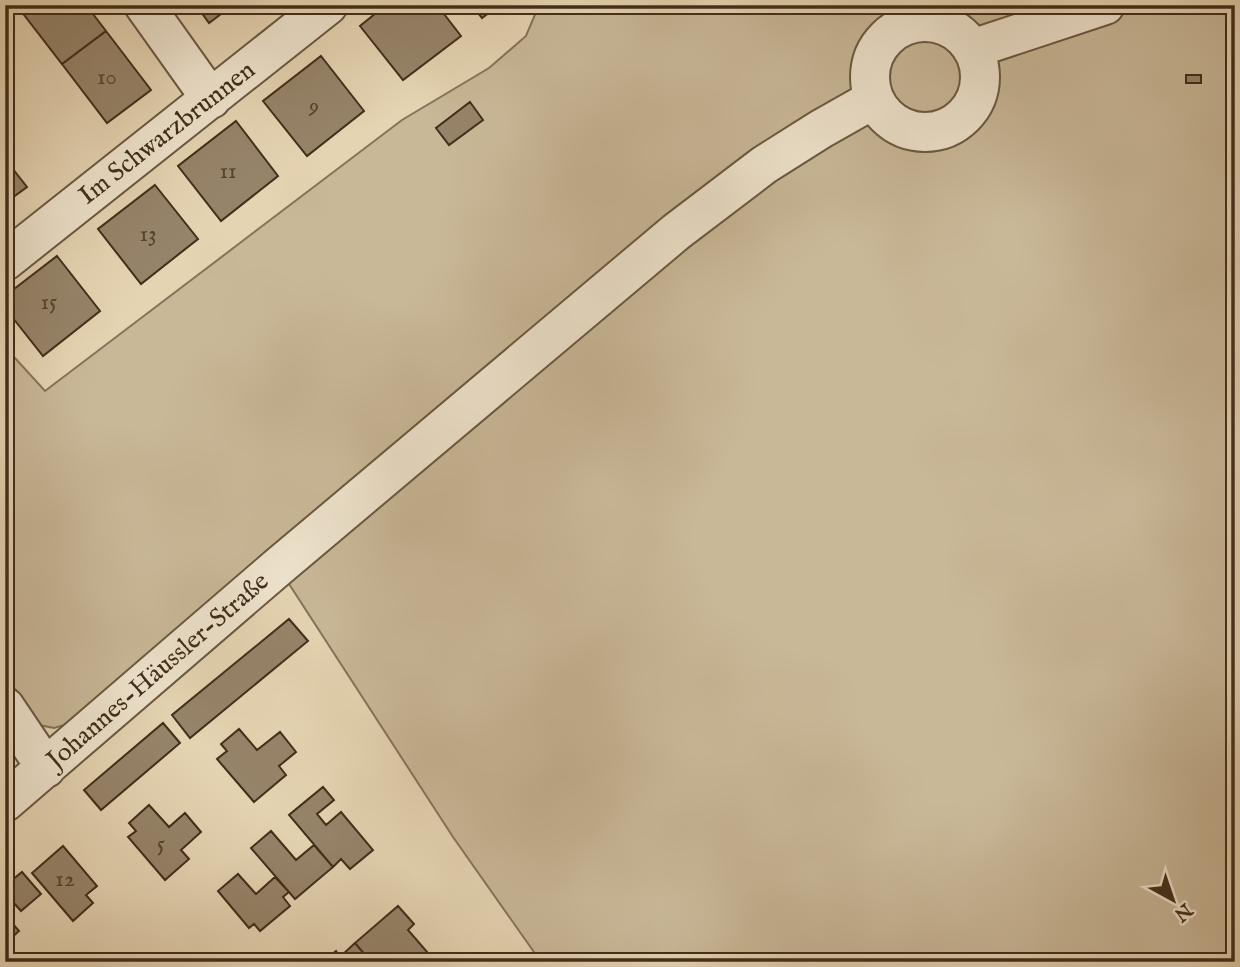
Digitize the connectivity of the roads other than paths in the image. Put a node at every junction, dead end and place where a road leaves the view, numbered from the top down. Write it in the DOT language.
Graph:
graph roads {
  1 [pos="144,5"];
  2 [pos="328,5"];
  3 [pos="1105,5"];
  4 [pos="907,15"];
  5 [pos="972,48"];
  6 [pos="211,99"];
  7 [pos="874,99"];
  8 [pos="5,261"];
  9 [pos="5,707"];
  10 [pos="46,768"];
  11 [pos="5,802"];
  1 -- 6 [label="street"];
  2 -- 6 [label="street, Im Schwarzbrunnen"];
  3 -- 5 [label="street"];
  4 -- 5 [label="street"];
  4 -- 7 [label="street"];
  5 -- 7 [label="street"];
  6 -- 8 [label="street, Im Schwarzbrunnen"];
  7 -- 10 [label="street, Johannes-Häussler-Straße"];
  9 -- 10 [label="street"];
  10 -- 11 [label="street, Johannes-Häussler-Straße"];
}
